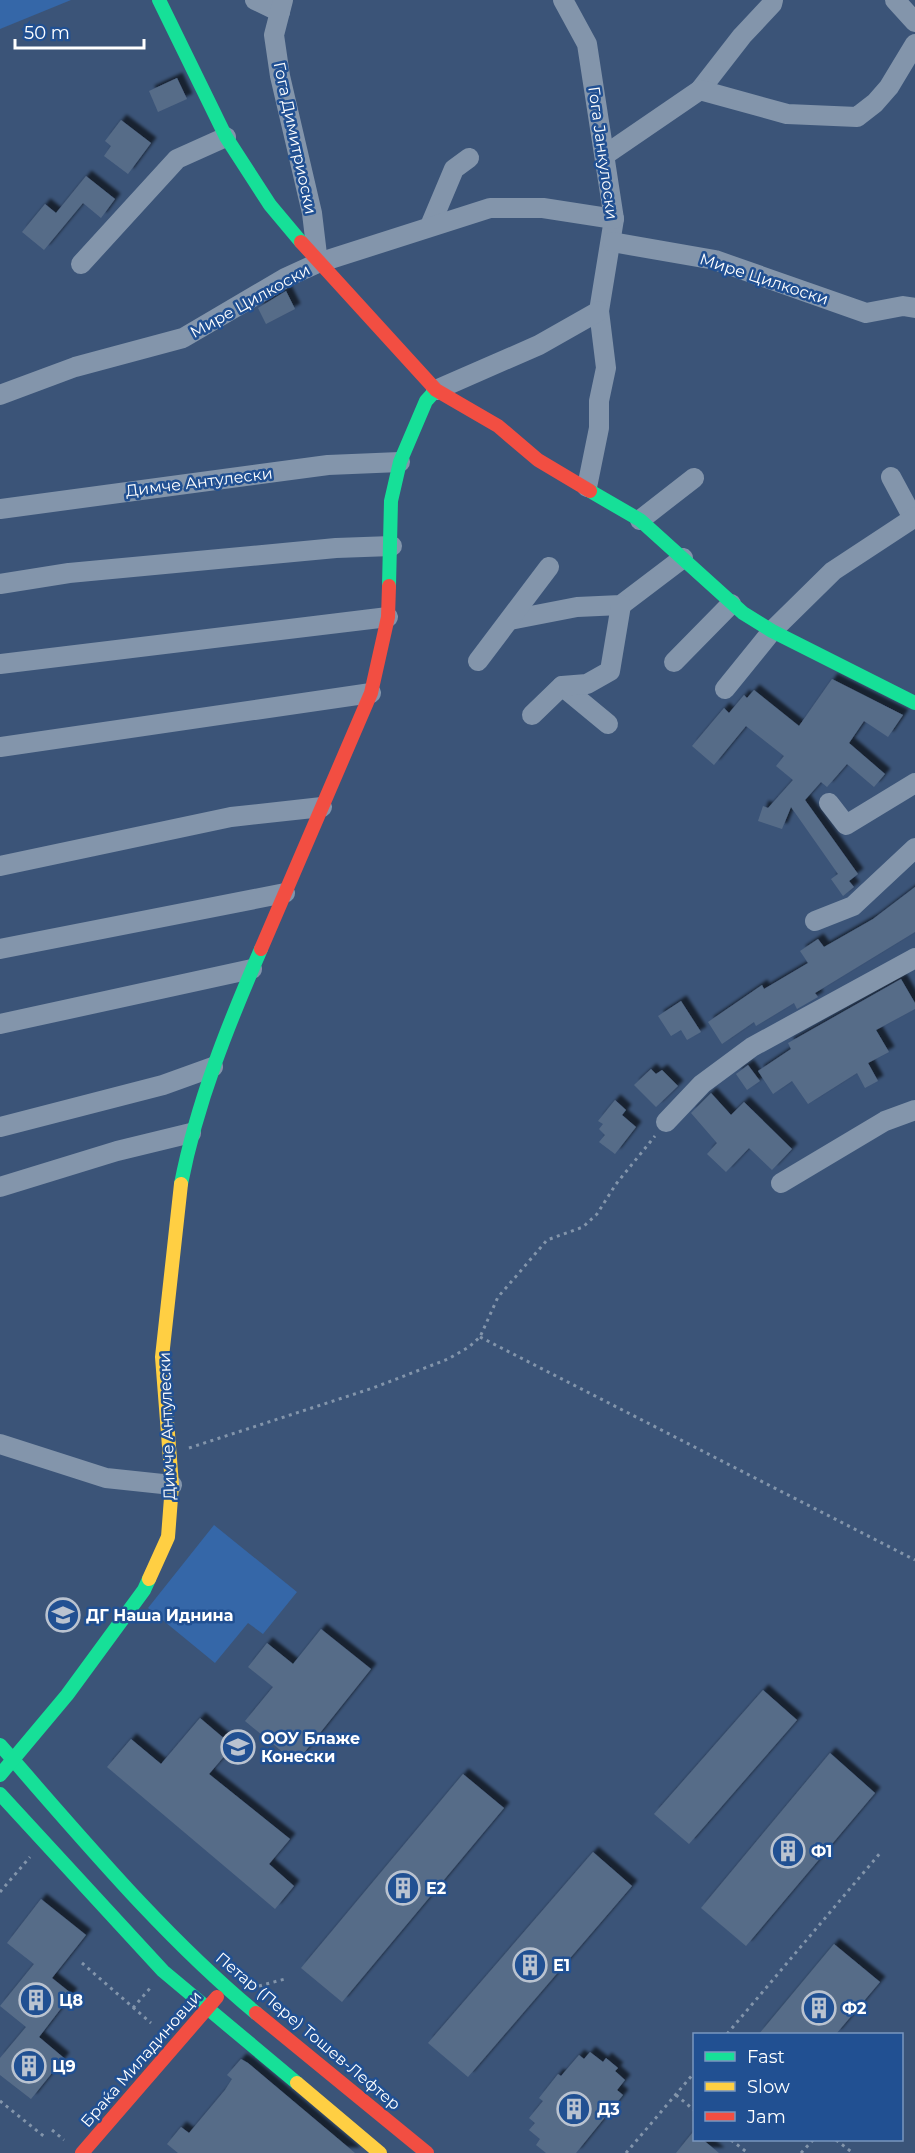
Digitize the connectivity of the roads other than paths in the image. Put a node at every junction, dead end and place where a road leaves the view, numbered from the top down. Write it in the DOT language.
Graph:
graph roads {
  1 [pos="159,0"];
  2 [pos="255,0"];
  3 [pos="563,0"];
  4 [pos="773,0"];
  5 [pos="895,0"];
  6 [pos="281,6"];
  7 [pos="915,22"];
  8 [pos="915,44"];
  9 [pos="700,90"];
  10 [pos="226,137"];
  11 [pos="604,155"];
  12 [pos="469,158"];
  13 [pos="614,219"];
  14 [pos="430,226"];
  15 [pos="612,242"];
  16 [pos="318,263"];
  17 [pos="81,264"];
  18 [pos="915,308"];
  19 [pos="599,311"];
  20 [pos="436,390"];
  21 [pos="0,394"];
  22 [pos="400,462"];
  23 [pos="891,477"];
  24 [pos="694,478"];
  25 [pos="587,487"];
  26 [pos="0,509"];
  27 [pos="914,517"];
  28 [pos="640,520"];
  29 [pos="392,546"];
  30 [pos="683,558"];
  31 [pos="549,567"];
  32 [pos="0,584"];
  33 [pos="731,604"];
  34 [pos="621,605"];
  35 [pos="388,617"];
  36 [pos="510,620"];
  37 [pos="772,631"];
  38 [pos="478,661"];
  39 [pos="674,662"];
  40 [pos="0,664"];
  41 [pos="562,686"];
  42 [pos="725,689"];
  43 [pos="371,693"];
  44 [pos="915,703"];
  45 [pos="532,715"];
  46 [pos="608,724"];
  47 [pos="0,747"];
  48 [pos="915,783"];
  49 [pos="829,802"];
  50 [pos="322,807"];
  51 [pos="915,848"];
  52 [pos="0,866"];
  53 [pos="285,893"];
  54 [pos="815,921"];
  55 [pos="0,949"];
  56 [pos="915,958"];
  57 [pos="252,969"];
  58 [pos="0,1024"];
  59 [pos="213,1067"];
  60 [pos="915,1110"];
  61 [pos="666,1122"];
  62 [pos="0,1127"];
  63 [pos="192,1133"];
  64 [pos="782,1182"];
  65 [pos="0,1187"];
  66 [pos="0,1444"];
  67 [pos="172,1485"];
  68 [pos="0,1745"];
  69 [pos="14,1761"];
  70 [pos="0,1775"];
  71 [pos="0,1794"];
  72 [pos="226,1988"];
  73 [pos="205,2008"];
  74 [pos="82,2153"];
  75 [pos="380,2153"];
  76 [pos="427,2153"];
  1 -- 10 [label="street"];
  2 -- 6 [label="street, Гога Димитриоски"];
  3 -- 11 [label="street, Гога Јанкулоски"];
  4 -- 9 [label="street"];
  5 -- 7 [label="street"];
  6 -- 16 [label="street, Гога Димитриоски"];
  8 -- 9 [label="street"];
  9 -- 11 [label="street"];
  10 -- 16 [label="street"];
  10 -- 17 [label="street"];
  11 -- 13 [label="street, Гога Јанкулоски"];
  12 -- 14 [label="street"];
  13 -- 14 [label="street, Мире Цилкоски"];
  13 -- 15 [label="street, Гога Јанкулоски"];
  14 -- 16 [label="street, Мире Цилкоски"];
  15 -- 18 [label="street, Мире Цилкоски"];
  15 -- 19 [label="street, Гога Јанкулоски"];
  16 -- 20 [label="street"];
  16 -- 21 [label="street, Мире Цилкоски"];
  19 -- 20 [label="street"];
  19 -- 25 [label="street, Гога Јанкулоски"];
  20 -- 22 [label="street, Димче Антулески"];
  20 -- 25 [label="street"];
  22 -- 26 [label="street, Димче Антулески"];
  22 -- 29 [label="street, Димче Антулески"];
  23 -- 27 [label="street"];
  24 -- 28 [label="street"];
  25 -- 28 [label="street"];
  27 -- 37 [label="street"];
  28 -- 30 [label="street"];
  29 -- 32 [label="street"];
  29 -- 35 [label="street, Димче Антулески"];
  30 -- 33 [label="street"];
  30 -- 34 [label="street"];
  31 -- 36 [label="street"];
  33 -- 37 [label="street"];
  33 -- 39 [label="street"];
  34 -- 36 [label="street"];
  34 -- 41 [label="street"];
  35 -- 40 [label="street"];
  35 -- 43 [label="street, Димче Антулески"];
  36 -- 38 [label="street"];
  37 -- 42 [label="street"];
  37 -- 44 [label="street"];
  41 -- 45 [label="street"];
  41 -- 46 [label="street"];
  43 -- 47 [label="street"];
  43 -- 50 [label="street, Димче Антулески"];
  48 -- 49 [label="street"];
  50 -- 52 [label="street"];
  50 -- 53 [label="street, Димче Антулески"];
  51 -- 54 [label="street"];
  53 -- 55 [label="street"];
  53 -- 57 [label="street, Димче Антулески"];
  56 -- 61 [label="street"];
  57 -- 58 [label="street"];
  57 -- 59 [label="street, Димче Антулески"];
  59 -- 62 [label="street"];
  59 -- 63 [label="street, Димче Антулески"];
  60 -- 64 [label="street"];
  63 -- 65 [label="street"];
  63 -- 67 [label="street, Димче Антулески"];
  66 -- 67 [label="street"];
  67 -- 69 [label="street, Димче Антулески"];
  68 -- 69 [label="street, Петар (Пере) Тошев-Лефтер"];
  69 -- 70 [label="street, Димче Антулески"];
  69 -- 72 [label="street, Петар (Пере) Тошев-Лефтер"];
  71 -- 73 [label="street"];
  72 -- 73 [label="street, Браќа Миладиновци"];
  72 -- 76 [label="street, Петар (Пере) Тошев-Лефтер"];
  73 -- 74 [label="street, Браќа Миладиновци"];
  73 -- 75 [label="street"];
}
